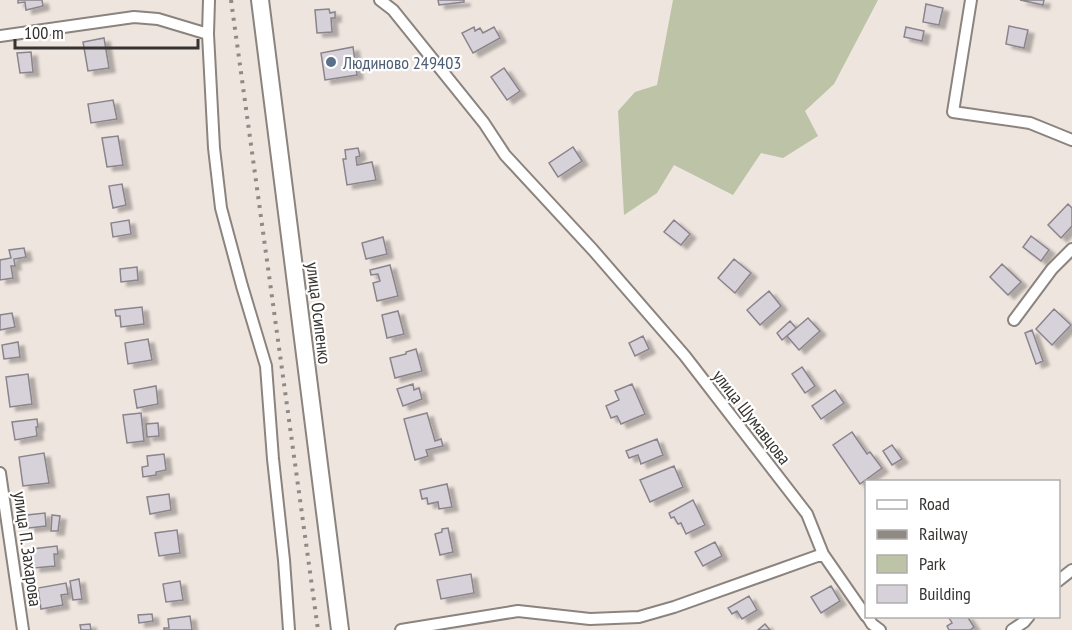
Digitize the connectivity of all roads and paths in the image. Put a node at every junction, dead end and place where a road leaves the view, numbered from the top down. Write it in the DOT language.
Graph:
graph roads {
  1 [pos="209,0"];
  2 [pos="260,0"];
  3 [pos="380,0"];
  4 [pos="971,0"];
  5 [pos="208,34"];
  6 [pos="0,36"];
  7 [pos="1072,140"];
  8 [pos="1072,249"];
  9 [pos="1014,320"];
  10 [pos="0,473"];
  11 [pos="823,555"];
  12 [pos="1072,570"];
  13 [pos="1060,580"];
  14 [pos="865,613"];
  15 [pos="868,618"];
  16 [pos="1027,618"];
  17 [pos="23,630"];
  18 [pos="289,630"];
  19 [pos="340,630"];
  20 [pos="401,630"];
  21 [pos="880,630"];
  22 [pos="1012,630"];
  1 -- 5 [label="street"];
  2 -- 19 [label="street, улица Осипенко"];
  3 -- 11 [label="street, улица Шумавцова"];
  4 -- 7 [label="street"];
  5 -- 6 [label="street"];
  5 -- 18 [label="street"];
  8 -- 9 [label="street"];
  10 -- 17 [label="street, улица П. Захарова"];
  11 -- 14 [label="street, улица Шумавцова"];
  11 -- 20 [label="street"];
  12 -- 13 [label="street"];
  15 -- 21 [label="street, улица Шумавцова"];
  16 -- 22 [label="street"];
}
